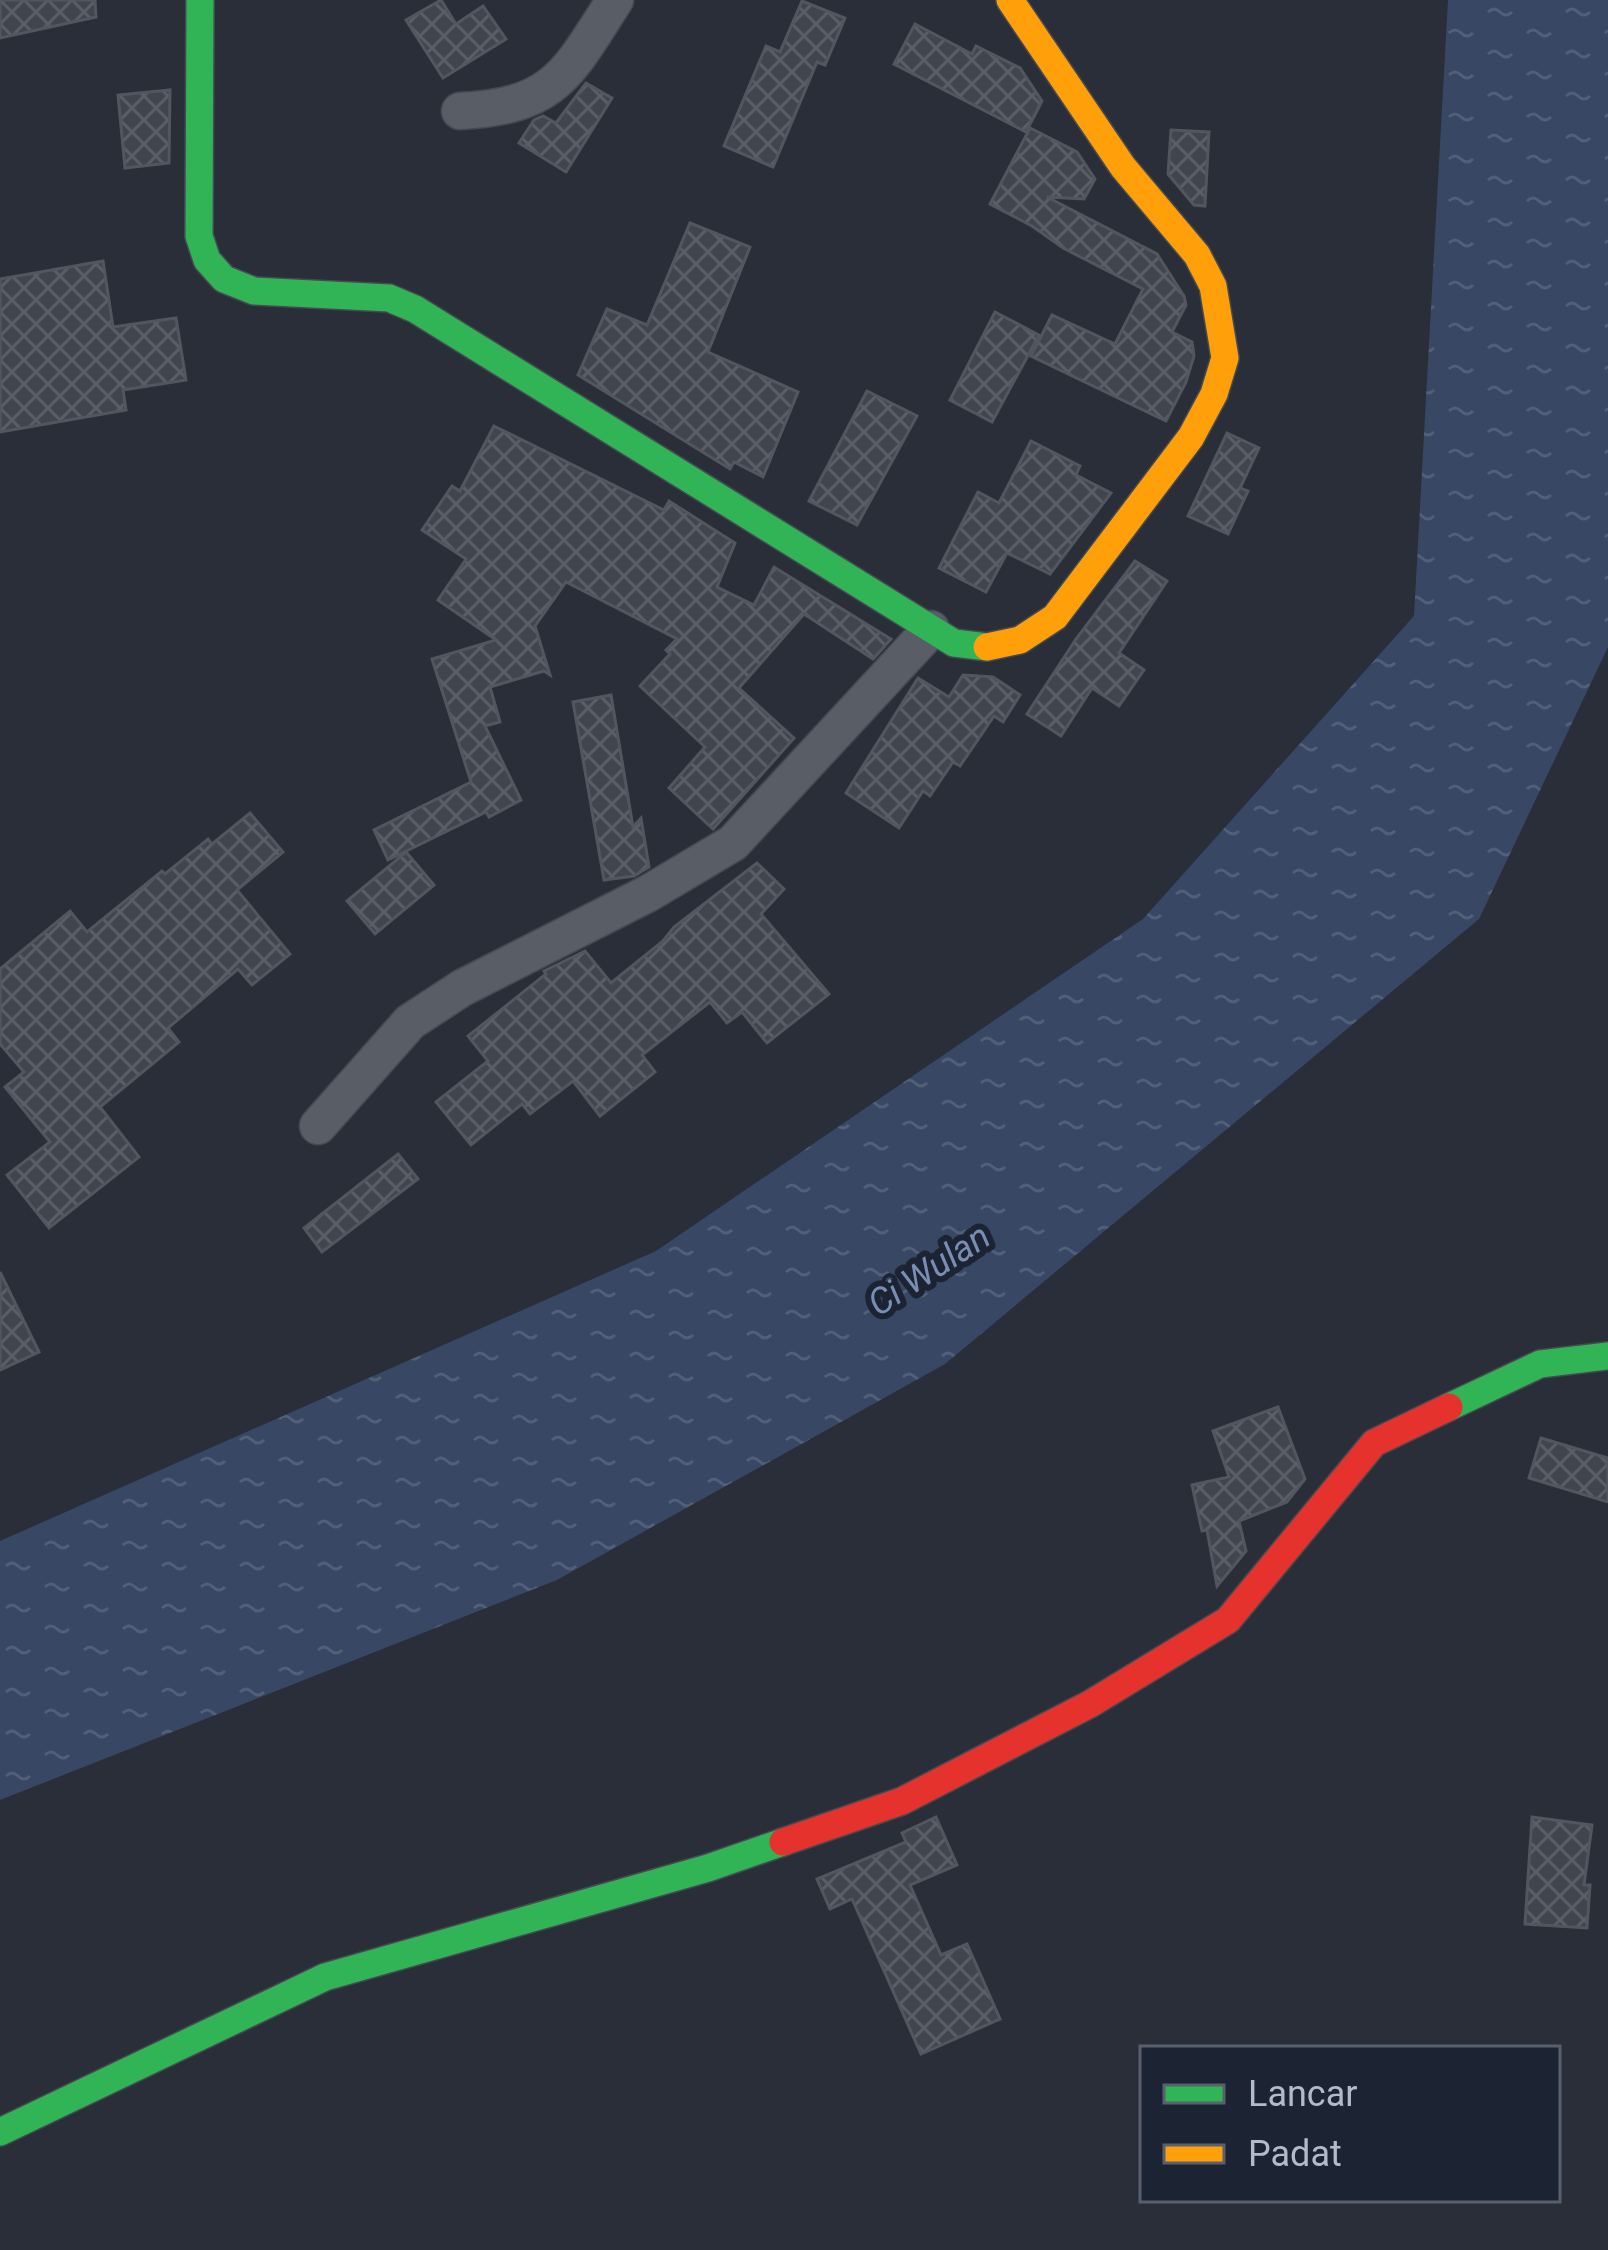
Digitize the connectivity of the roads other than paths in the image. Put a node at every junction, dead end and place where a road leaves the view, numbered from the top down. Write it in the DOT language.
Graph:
graph roads {
  1 [pos="200,0"];
  2 [pos="615,0"];
  3 [pos="1010,0"];
  4 [pos="460,111"];
  5 [pos="931,629"];
  6 [pos="318,1126"];
  7 [pos="1608,1356"];
  8 [pos="0,2132"];
  1 -- 5 [label="street"];
  2 -- 4 [label="street"];
  3 -- 5 [label="street"];
  5 -- 6 [label="street"];
  7 -- 8 [label="street"];
}
